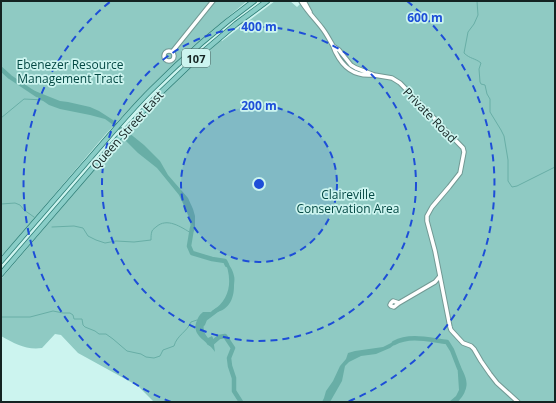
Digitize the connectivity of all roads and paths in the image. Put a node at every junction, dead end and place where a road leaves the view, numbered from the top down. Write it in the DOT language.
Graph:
graph roads {
  1 [pos="213,1"];
  2 [pos="254,1"];
  3 [pos="267,1"];
  4 [pos="300,1"];
  5 [pos="304,1"];
  6 [pos="311,13"];
  7 [pos="172,52"];
  8 [pos="1,261"];
  9 [pos="1,274"];
  10 [pos="440,276"];
  11 [pos="399,303"];
  12 [pos="518,402"];
  1 -- 7 [label="street"];
  2 -- 8 [label="main road, Queen Street East / 107"];
  3 -- 9 [label="main road, Queen Street East / 107"];
  4 -- 6 [label="street"];
  5 -- 6 [label="street"];
  6 -- 10 [label="street, Private Road"];
  10 -- 11 [label="street"];
  10 -- 12 [label="street, Private Road"];
}
